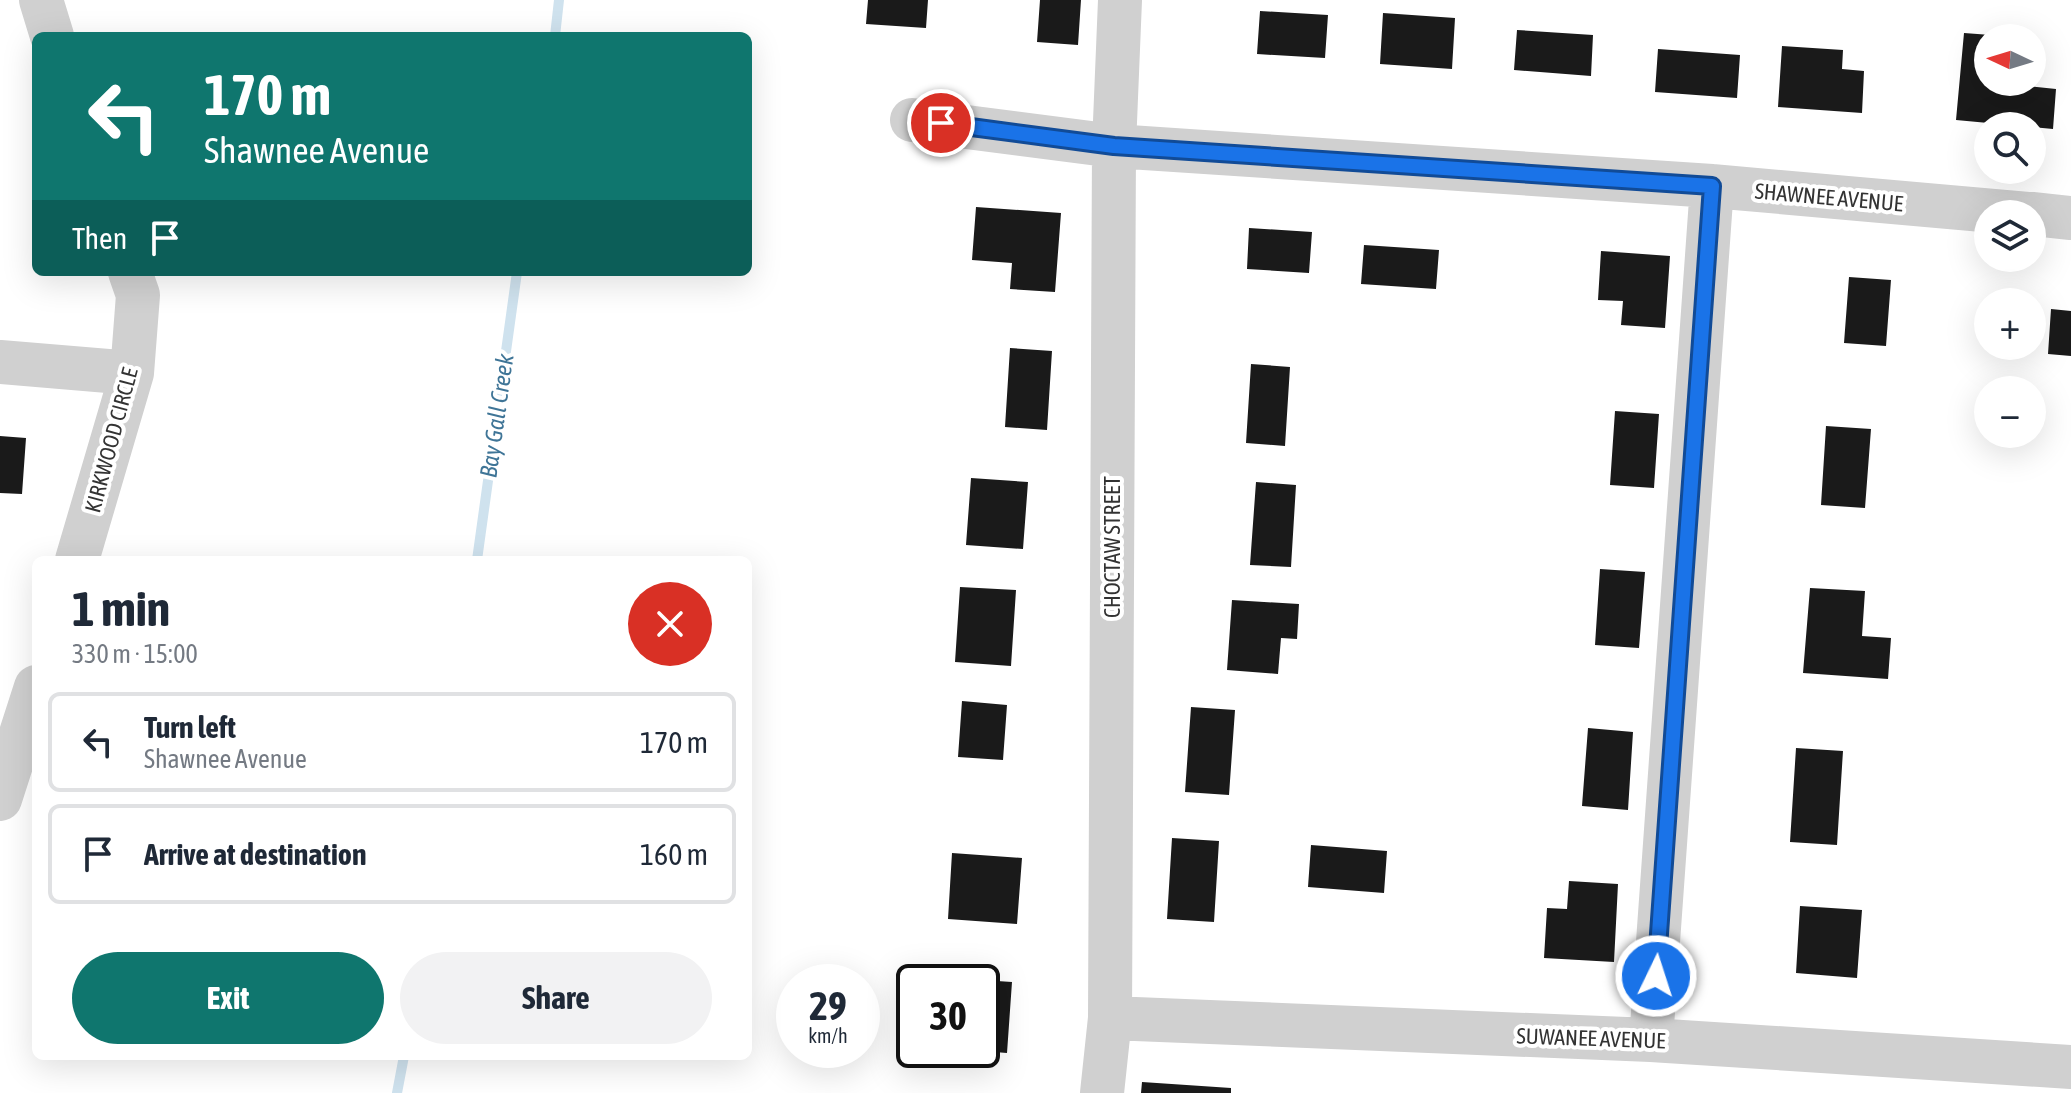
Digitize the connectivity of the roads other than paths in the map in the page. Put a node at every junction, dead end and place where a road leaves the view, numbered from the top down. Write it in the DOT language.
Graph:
graph roads {
  1 [pos="41,0"];
  2 [pos="1120,0"];
  3 [pos="51,32"];
  4 [pos="912,120"];
  5 [pos="1114,146"];
  6 [pos="1712,186"];
  7 [pos="1974,209"];
  8 [pos="2046,216"];
  9 [pos="2071,218"];
  10 [pos="131,276"];
  11 [pos="0,362"];
  12 [pos="132,373"];
  13 [pos="78,556"];
  14 [pos="32,699"];
  15 [pos="0,799"];
  16 [pos="1110,1018"];
  17 [pos="1651,1040"];
  18 [pos="2071,1067"];
  19 [pos="1102,1093"];
  1 -- 3 [label="street"];
  2 -- 5 [label="street, CHOCTAW STREET"];
  4 -- 5 [label="street, SHAWNEE AVENUE"];
  5 -- 6 [label="street, SHAWNEE AVENUE"];
  5 -- 16 [label="street, CHOCTAW STREET"];
  6 -- 7 [label="street, SHAWNEE AVENUE"];
  6 -- 17 [label="street"];
  8 -- 9 [label="street, SHAWNEE AVENUE"];
  10 -- 12 [label="street, KIRKWOOD CIRCLE"];
  11 -- 12 [label="street"];
  12 -- 13 [label="street, KIRKWOOD CIRCLE"];
  14 -- 15 [label="street"];
  16 -- 17 [label="street, SUWANEE AVENUE"];
  16 -- 19 [label="street, CHOCTAW STREET"];
  17 -- 18 [label="street, SUWANEE AVENUE"];
}
